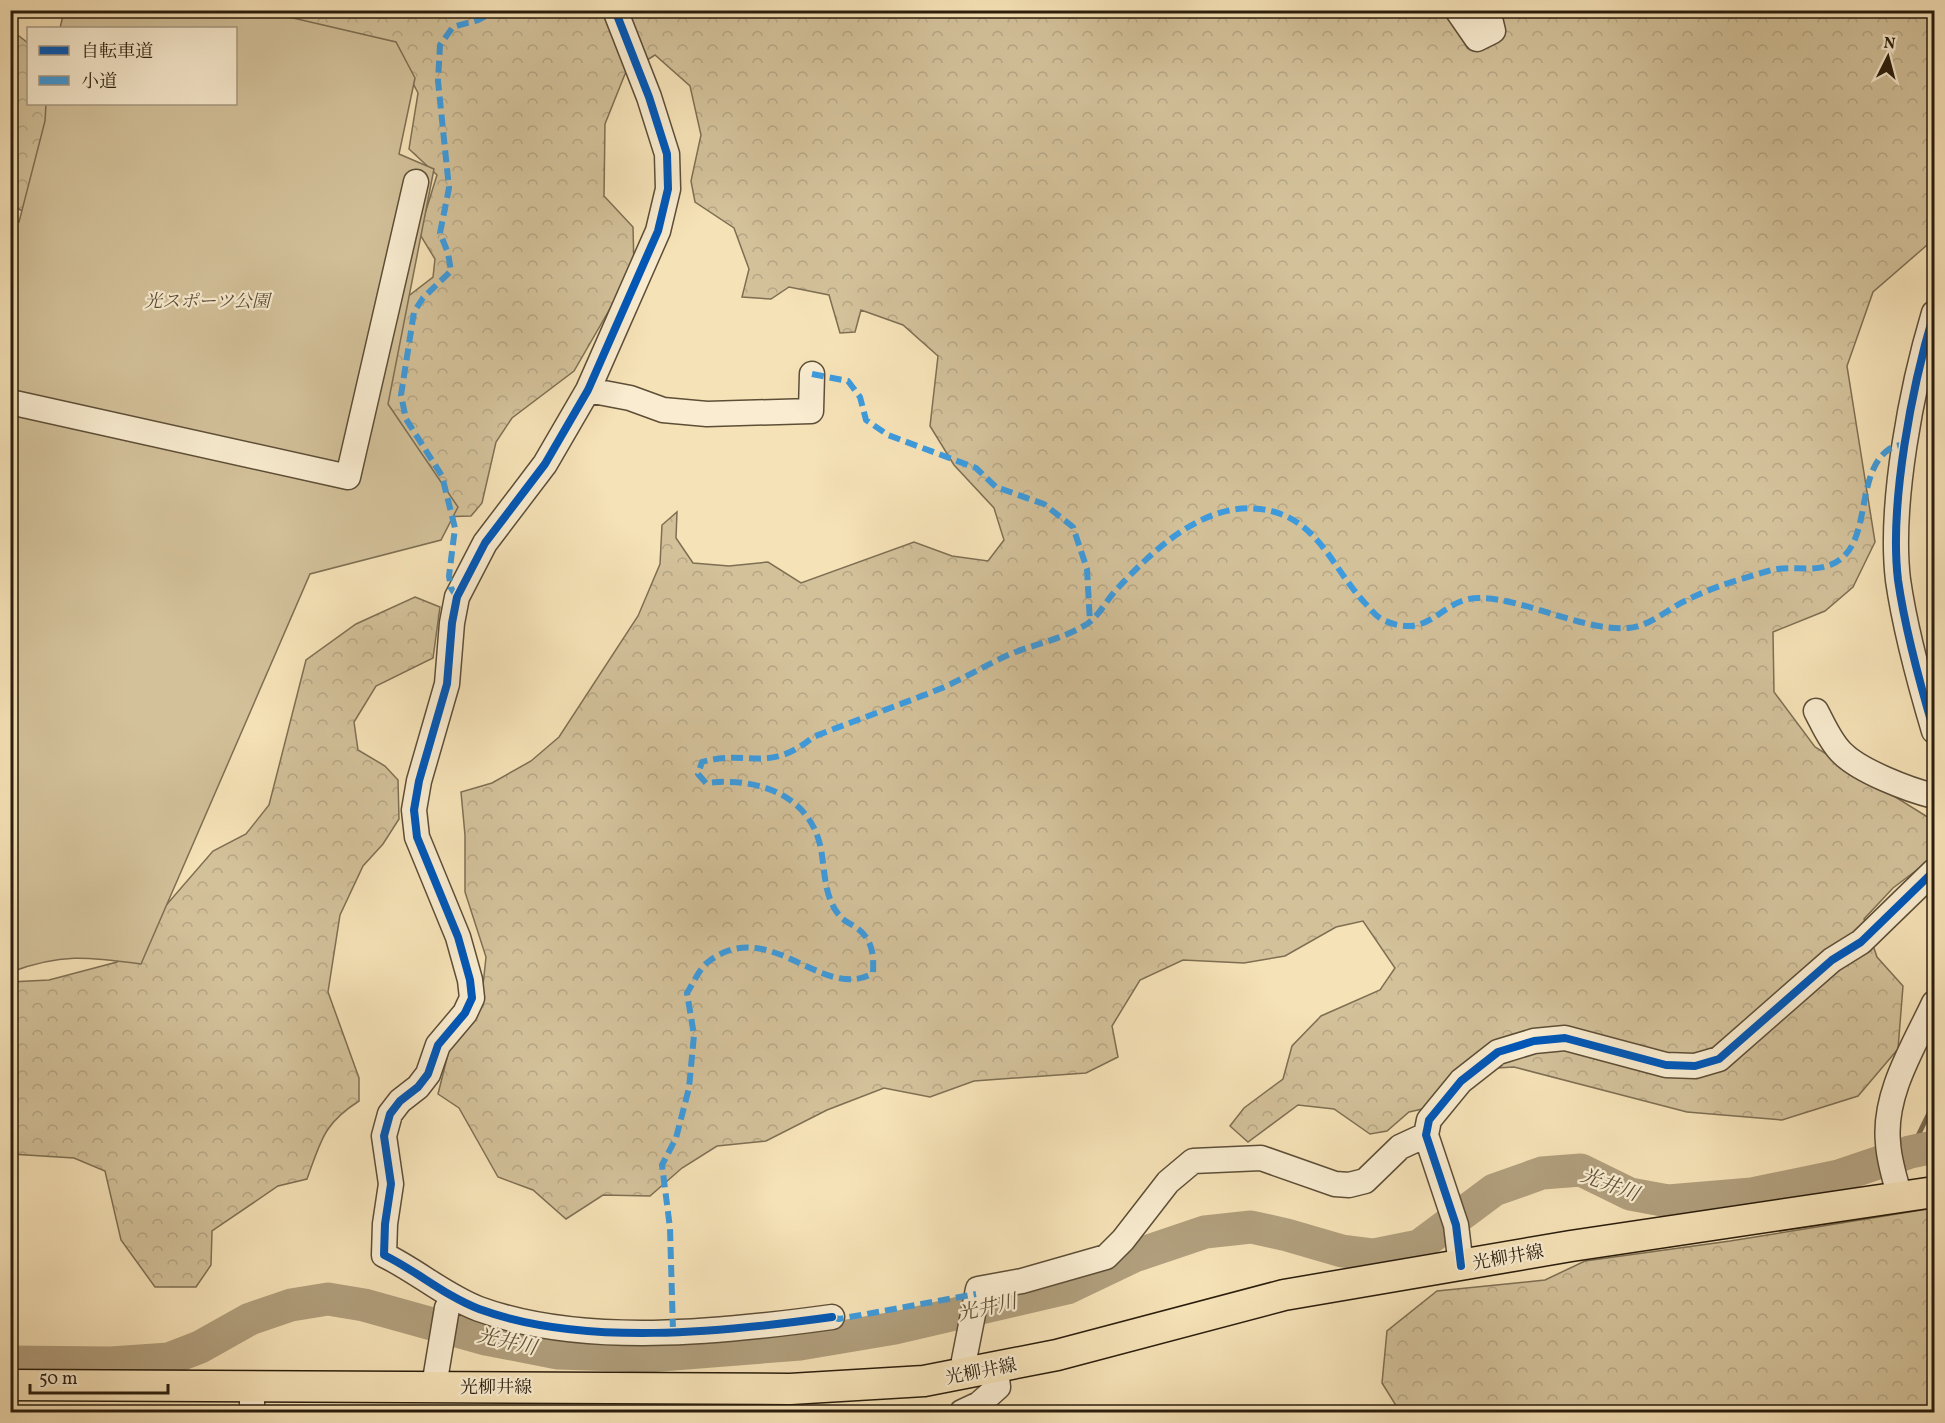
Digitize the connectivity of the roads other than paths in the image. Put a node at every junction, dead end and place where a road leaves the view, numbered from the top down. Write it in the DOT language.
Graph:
graph roads {
  1 [pos="615,10"];
  2 [pos="1456,10"];
  3 [pos="1488,10"];
  4 [pos="416,182"];
  5 [pos="1935,313"];
  6 [pos="812,374"];
  7 [pos="588,390"];
  8 [pos="10,402"];
  9 [pos="1816,711"];
  10 [pos="1935,731"];
  11 [pos="1935,796"];
  12 [pos="1935,871"];
  13 [pos="1935,1004"];
  14 [pos="1426,1135"];
  15 [pos="1897,1186"];
  16 [pos="1935,1192"];
  17 [pos="1461,1266"];
  18 [pos="450,1302"];
  19 [pos="832,1317"];
  20 [pos="996,1369"];
  21 [pos="967,1374"];
  22 [pos="10,1385"];
  23 [pos="434,1386"];
  24 [pos="252,1400"];
  25 [pos="962,1413"];
  1 -- 7 [label="street"];
  2 -- 3 [label="street"];
  4 -- 8 [label="street"];
  5 -- 10 [label="street"];
  6 -- 7 [label="street"];
  7 -- 18 [label="street"];
  9 -- 11 [label="street"];
  12 -- 14 [label="street"];
  13 -- 15 [label="street"];
  14 -- 17 [label="street"];
  14 -- 21 [label="street"];
  15 -- 16 [label="main road, 光柳井線"];
  15 -- 17 [label="main road, 光柳井線"];
  17 -- 20 [label="main road, 光柳井線"];
  18 -- 19 [label="street"];
  18 -- 23 [label="street"];
  20 -- 21 [label="main road, 光柳井線"];
  20 -- 25 [label="street"];
  21 -- 23 [label="main road, 光柳井線"];
  22 -- 24 [label="main road, 光柳井線"];
  23 -- 24 [label="main road, 光柳井線"];
}
